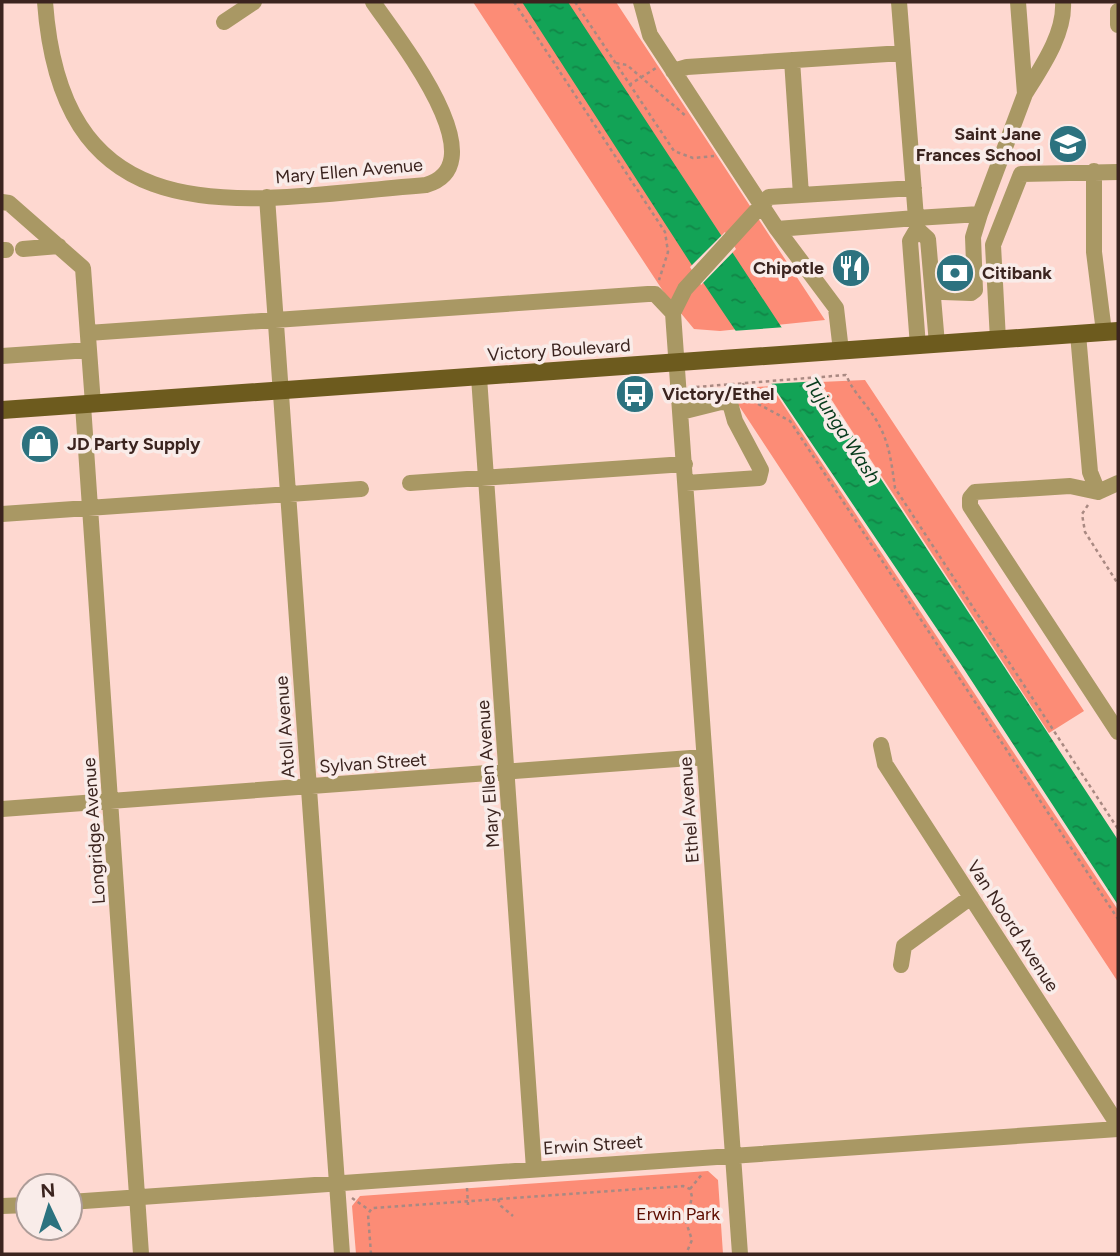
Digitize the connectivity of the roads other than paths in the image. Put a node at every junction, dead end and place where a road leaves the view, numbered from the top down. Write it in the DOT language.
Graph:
graph roads {
  1 [pos="45,2"];
  2 [pos="254,2"];
  3 [pos="373,2"];
  4 [pos="641,2"];
  5 [pos="899,2"];
  6 [pos="1018,2"];
  7 [pos="1063,2"];
  8 [pos="1118,11"];
  9 [pos="223,22"];
  10 [pos="1118,25"];
  11 [pos="903,53"];
  12 [pos="792,60"];
  13 [pos="669,66"];
  14 [pos="1025,94"];
  15 [pos="1094,171"];
  16 [pos="1118,172"];
  17 [pos="914,188"];
  18 [pos="801,195"];
  19 [pos="267,197"];
  20 [pos="2,202"];
  21 [pos="763,205"];
  22 [pos="979,214"];
  23 [pos="917,223"];
  24 [pos="777,229"];
  25 [pos="59,246"];
  26 [pos="23,248"];
  27 [pos="932,286"];
  28 [pos="673,313"];
  29 [pos="275,320"];
  30 [pos="1111,331"];
  31 [pos="1078,334"];
  32 [pos="998,340"];
  33 [pos="89,341"];
  34 [pos="937,344"];
  35 [pos="918,346"];
  36 [pos="841,351"];
  37 [pos="2,356"];
  38 [pos="677,363"];
  39 [pos="479,377"];
  40 [pos="280,391"];
  41 [pos="88,404"];
  42 [pos="2,410"];
  43 [pos="681,412"];
  44 [pos="685,464"];
  45 [pos="486,478"];
  46 [pos="410,483"];
  47 [pos="686,483"];
  48 [pos="1118,483"];
  49 [pos="360,489"];
  50 [pos="1098,492"];
  51 [pos="288,494"];
  52 [pos="91,507"];
  53 [pos="2,514"];
  54 [pos="1118,732"];
  55 [pos="881,745"];
  56 [pos="704,757"];
  57 [pos="507,772"];
  58 [pos="308,787"];
  59 [pos="112,802"];
  60 [pos="2,809"];
  61 [pos="971,897"];
  62 [pos="901,965"];
  63 [pos="1118,1127"];
  64 [pos="733,1155"];
  65 [pos="534,1169"];
  66 [pos="336,1183"];
  67 [pos="137,1198"];
  68 [pos="84,1201"];
  69 [pos="141,1254"];
  70 [pos="342,1254"];
  71 [pos="740,1254"];
  1 -- 19 [label="street"];
  2 -- 9 [label="street"];
  3 -- 19 [label="street, Mary Ellen Avenue"];
  4 -- 13 [label="street"];
  5 -- 11 [label="street"];
  6 -- 14 [label="street"];
  7 -- 14 [label="street"];
  8 -- 10 [label="street"];
  11 -- 12 [label="street"];
  11 -- 17 [label="street"];
  12 -- 13 [label="street"];
  12 -- 18 [label="street"];
  13 -- 21 [label="street"];
  14 -- 22 [label="street"];
  15 -- 16 [label="street"];
  15 -- 30 [label="street"];
  15 -- 32 [label="street"];
  17 -- 18 [label="street"];
  17 -- 23 [label="street"];
  18 -- 21 [label="street"];
  19 -- 29 [label="street, Atoll Avenue"];
  20 -- 25 [label="street, Longridge Avenue"];
  21 -- 24 [label="street"];
  21 -- 28 [label="street"];
  22 -- 23 [label="street"];
  22 -- 27 [label="street"];
  23 -- 24 [label="street"];
  23 -- 27 [label="street"];
  23 -- 35 [label="street"];
  24 -- 36 [label="street"];
  25 -- 26 [label="street"];
  25 -- 33 [label="street, Longridge Avenue"];
  27 -- 34 [label="street"];
  28 -- 29 [label="street"];
  28 -- 38 [label="street, Ethel Avenue"];
  29 -- 33 [label="street"];
  29 -- 40 [label="street, Atoll Avenue"];
  30 -- 31 [label="main road, Victory Boulevard"];
  31 -- 32 [label="main road, Victory Boulevard"];
  31 -- 50 [label="street"];
  32 -- 34 [label="main road, Victory Boulevard"];
  33 -- 37 [label="street"];
  33 -- 41 [label="street, Longridge Avenue"];
  34 -- 35 [label="main road, Victory Boulevard"];
  35 -- 36 [label="main road, Victory Boulevard"];
  36 -- 38 [label="main road, Victory Boulevard"];
  38 -- 39 [label="main road, Victory Boulevard"];
  38 -- 43 [label="street, Ethel Avenue"];
  39 -- 40 [label="main road, Victory Boulevard"];
  39 -- 45 [label="street, Mary Ellen Avenue"];
  40 -- 41 [label="main road, Victory Boulevard"];
  40 -- 51 [label="street, Atoll Avenue"];
  41 -- 42 [label="main road, Victory Boulevard"];
  41 -- 52 [label="street, Longridge Avenue"];
  43 -- 44 [label="street, Ethel Avenue"];
  43 -- 47 [label="street"];
  44 -- 45 [label="street"];
  44 -- 47 [label="street, Ethel Avenue"];
  45 -- 46 [label="street"];
  45 -- 57 [label="street, Mary Ellen Avenue"];
  47 -- 56 [label="street, Ethel Avenue"];
  48 -- 50 [label="street"];
  49 -- 51 [label="street"];
  50 -- 54 [label="street"];
  51 -- 52 [label="street"];
  51 -- 58 [label="street, Atoll Avenue"];
  52 -- 53 [label="street"];
  52 -- 59 [label="street, Longridge Avenue"];
  55 -- 61 [label="street, Van Noord Avenue"];
  56 -- 57 [label="street, Sylvan Street"];
  56 -- 64 [label="street, Ethel Avenue"];
  57 -- 58 [label="street, Sylvan Street"];
  57 -- 65 [label="street, Mary Ellen Avenue"];
  58 -- 59 [label="street, Sylvan Street"];
  58 -- 66 [label="street, Atoll Avenue"];
  59 -- 60 [label="street, Sylvan Street"];
  59 -- 67 [label="street, Longridge Avenue"];
  61 -- 62 [label="street"];
  61 -- 63 [label="street, Van Noord Avenue"];
  63 -- 64 [label="street, Erwin Street"];
  64 -- 65 [label="street, Erwin Street"];
  64 -- 71 [label="street, Ethel Avenue"];
  65 -- 66 [label="street, Erwin Street"];
  66 -- 67 [label="street, Erwin Street"];
  66 -- 70 [label="street, Atoll Avenue"];
  67 -- 68 [label="street, Erwin Street"];
  67 -- 69 [label="street, Longridge Avenue"];
}
